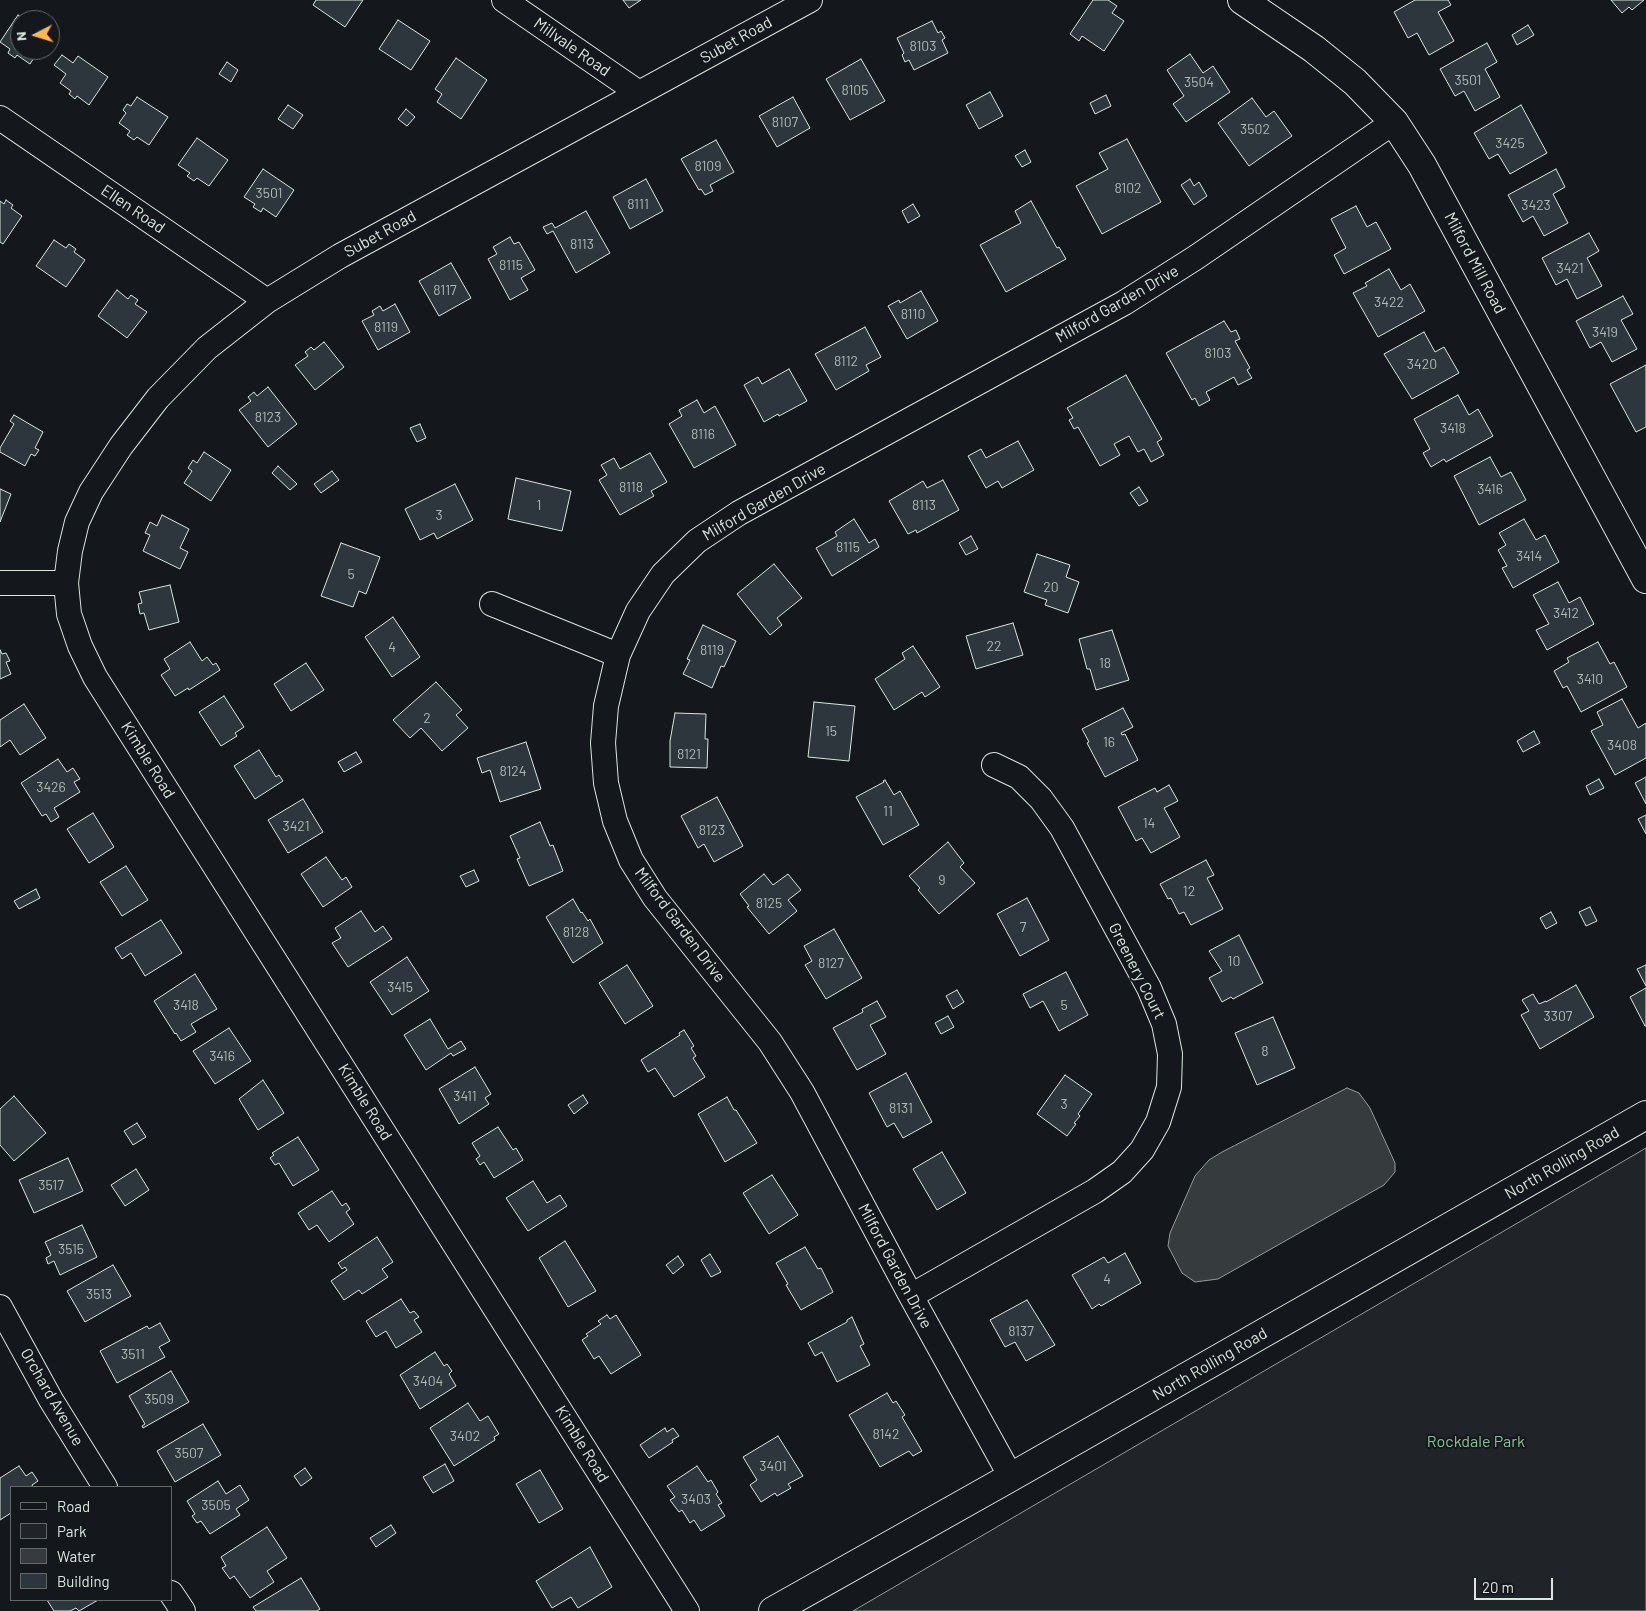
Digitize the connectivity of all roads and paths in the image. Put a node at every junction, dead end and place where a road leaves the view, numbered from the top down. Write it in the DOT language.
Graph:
graph roads {
  1 [pos="504,0"];
  2 [pos="810,0"];
  3 [pos="1242,0"];
  4 [pos="639,93"];
  5 [pos="0,118"];
  6 [pos="1394,122"];
  7 [pos="267,301"];
  8 [pos="1646,578"];
  9 [pos="0,583"];
  10 [pos="66,583"];
  11 [pos="492,604"];
  12 [pos="618,655"];
  13 [pos="994,765"];
  14 [pos="1646,1115"];
  15 [pos="911,1296"];
  16 [pos="0,1307"];
  17 [pos="1011,1477"];
  18 [pos="104,1486"];
  19 [pos="172,1594"];
  20 [pos="183,1611"];
  21 [pos="687,1611"];
  22 [pos="773,1611"];
  1 -- 4 [label="street, Millvale Road"];
  2 -- 4 [label="street, Subet Road"];
  3 -- 6 [label="main road, Milford Mill Road"];
  4 -- 7 [label="street, Subet Road"];
  5 -- 7 [label="street, Ellen Road"];
  6 -- 8 [label="main road, Milford Mill Road"];
  6 -- 12 [label="street, Milford Garden Drive"];
  7 -- 10 [label="street, Subet Road"];
  9 -- 10 [label="street"];
  10 -- 21 [label="street, Kimble Road"];
  11 -- 12 [label="street"];
  12 -- 15 [label="street, Milford Garden Drive"];
  13 -- 15 [label="street, Greenery Court"];
  14 -- 17 [label="main road, North Rolling Road"];
  15 -- 17 [label="street, Milford Garden Drive"];
  16 -- 18 [label="street, Orchard Avenue"];
  17 -- 22 [label="main road, North Rolling Road"];
  19 -- 20 [label="street"];
}
